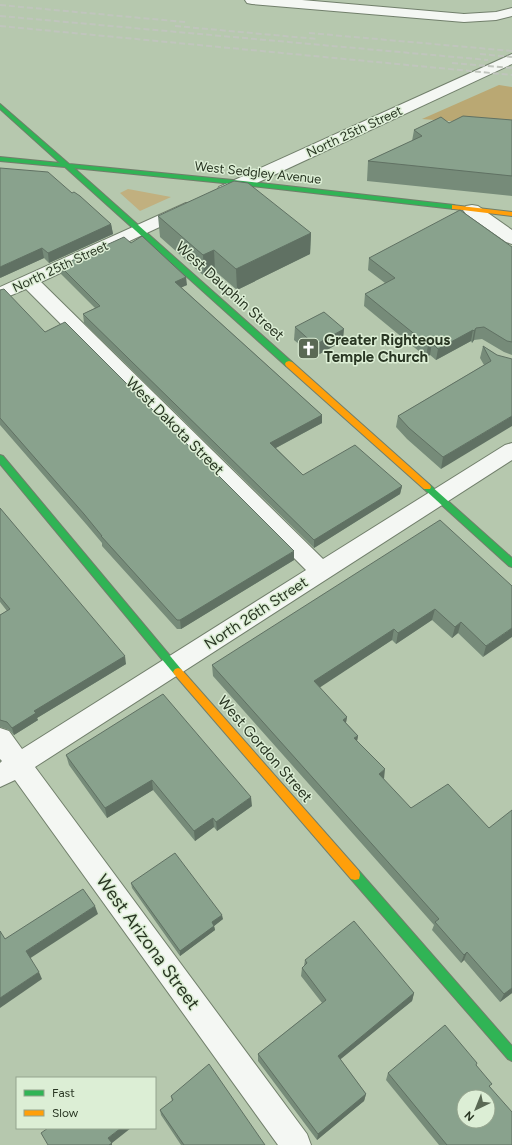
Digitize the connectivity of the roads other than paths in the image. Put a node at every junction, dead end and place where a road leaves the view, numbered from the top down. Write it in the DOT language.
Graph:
graph roads {
  1 [pos="252,0"];
  2 [pos="512,12"];
  3 [pos="512,58"];
  4 [pos="0,106"];
  5 [pos="0,159"];
  6 [pos="68,166"];
  7 [pos="243,183"];
  8 [pos="472,210"];
  9 [pos="512,214"];
  10 [pos="140,229"];
  11 [pos="512,238"];
  12 [pos="29,281"];
  13 [pos="0,294"];
  14 [pos="512,450"];
  15 [pos="0,458"];
  16 [pos="437,496"];
  17 [pos="512,563"];
  18 [pos="321,571"];
  19 [pos="173,666"];
  20 [pos="0,739"];
  21 [pos="9,770"];
  22 [pos="512,1055"];
  23 [pos="296,1145"];
  1 -- 2 [label="street"];
  3 -- 7 [label="street, North 25th Street"];
  4 -- 6 [label="street, West Dauphin Street"];
  5 -- 6 [label="street, West Sedgley Avenue"];
  6 -- 7 [label="street, West Sedgley Avenue"];
  6 -- 10 [label="street, West Dauphin Street"];
  7 -- 8 [label="street, West Sedgley Avenue"];
  7 -- 10 [label="street, North 25th Street"];
  8 -- 9 [label="street, West Sedgley Avenue"];
  8 -- 11 [label="street"];
  10 -- 12 [label="street, North 25th Street"];
  10 -- 16 [label="street, West Dauphin Street"];
  12 -- 13 [label="street, North 25th Street"];
  12 -- 18 [label="street, West Dakota Street"];
  14 -- 16 [label="street, North 26th Street"];
  15 -- 19 [label="street, West Gordon Street"];
  16 -- 17 [label="street, West Dauphin Street"];
  16 -- 18 [label="street, North 26th Street"];
  18 -- 19 [label="street, North 26th Street"];
  19 -- 21 [label="street, North 26th Street"];
  19 -- 22 [label="street, West Gordon Street"];
  20 -- 21 [label="street, West Arizona Street"];
  21 -- 23 [label="street, West Arizona Street"];
}
